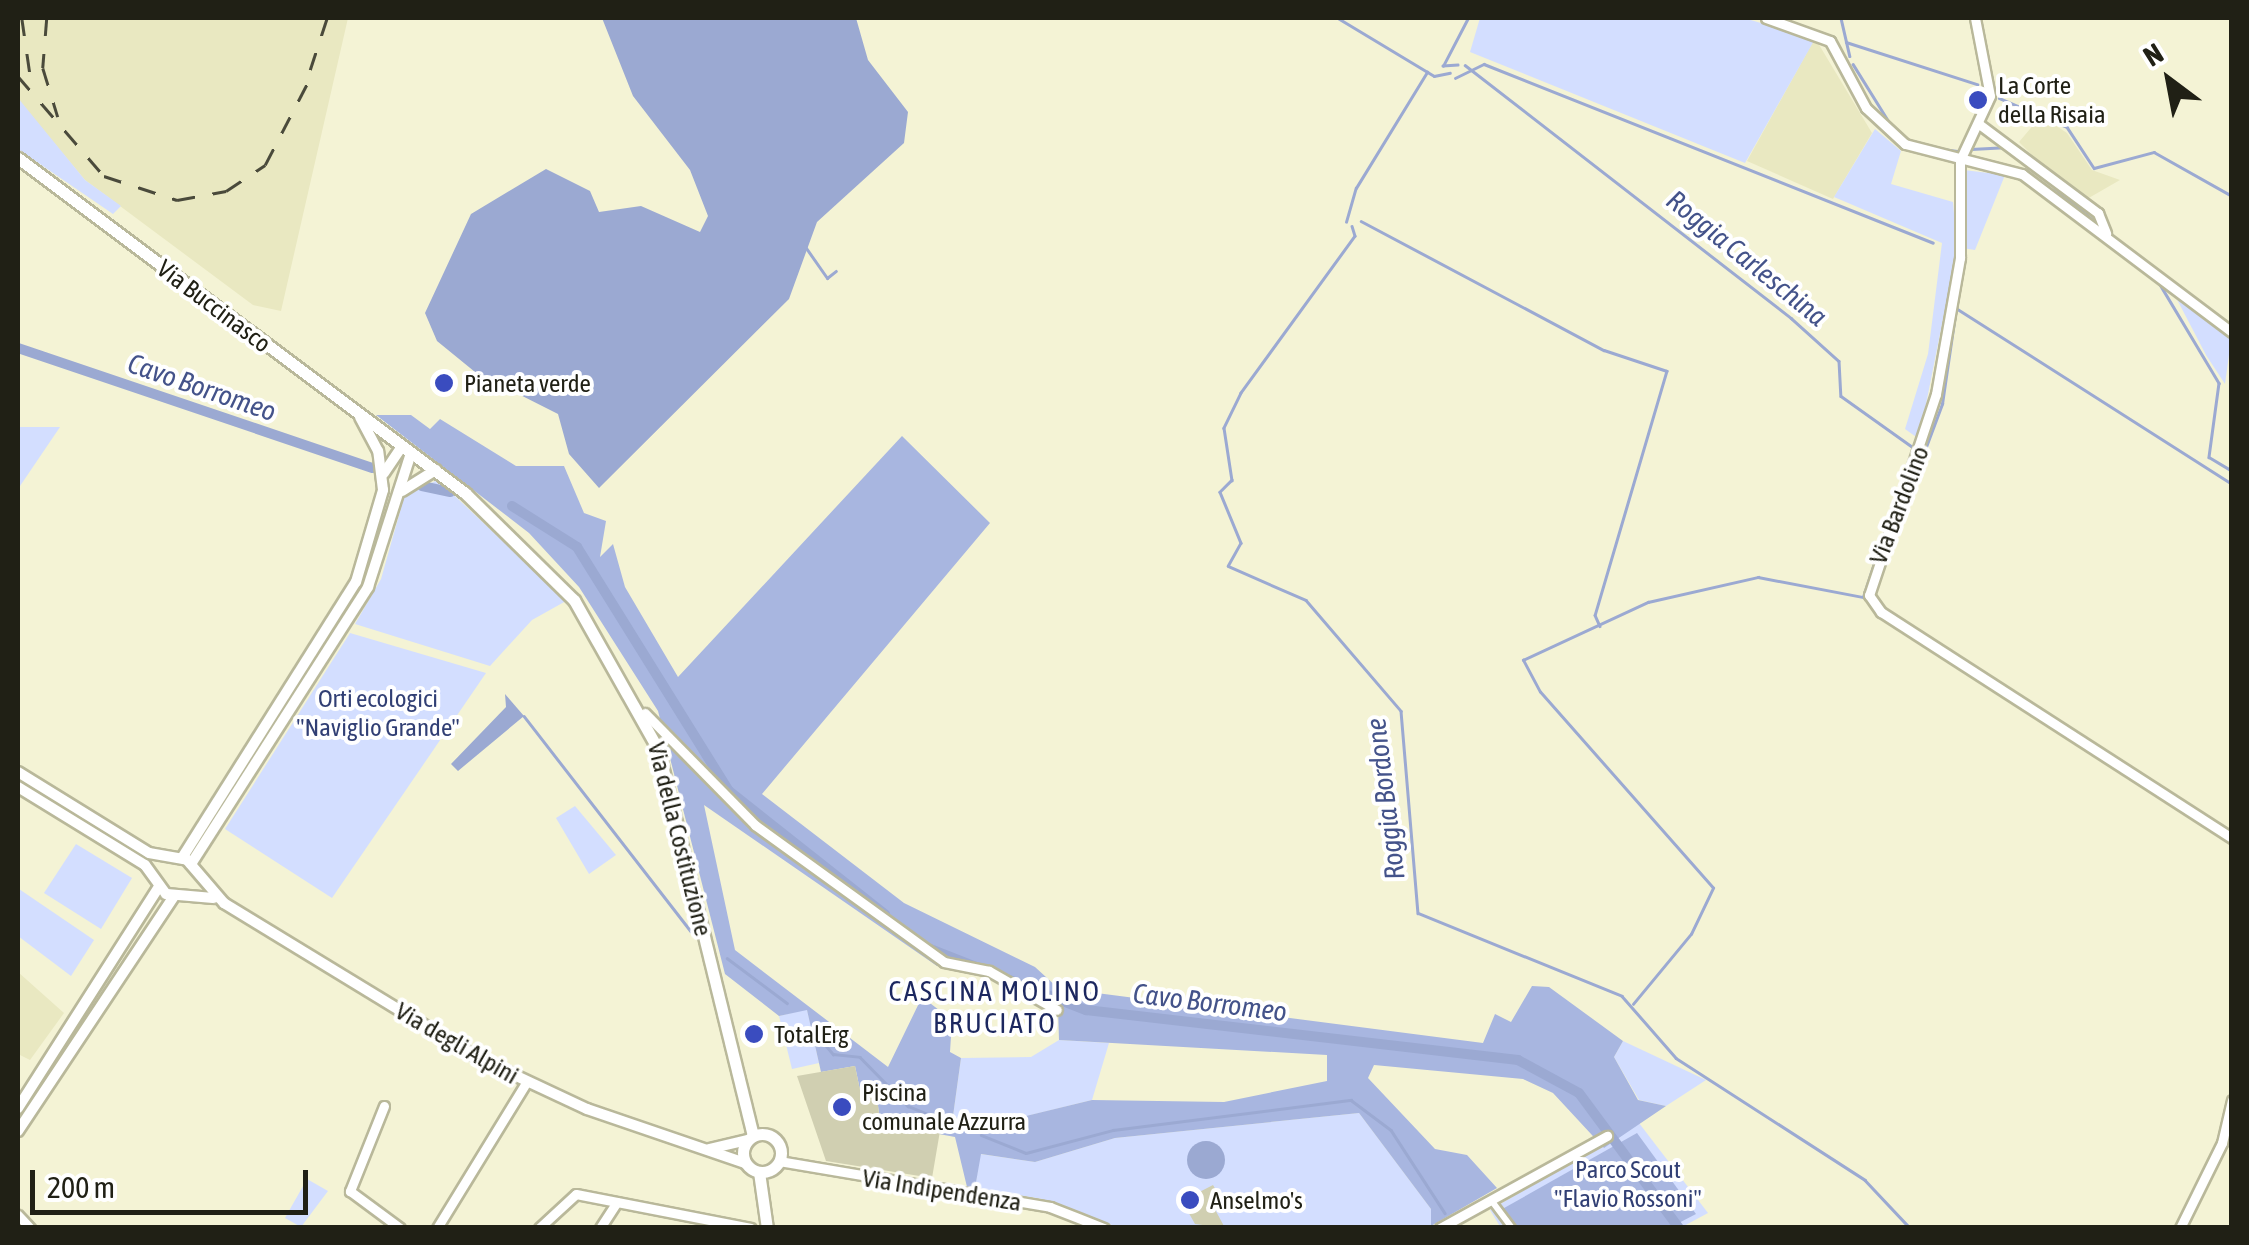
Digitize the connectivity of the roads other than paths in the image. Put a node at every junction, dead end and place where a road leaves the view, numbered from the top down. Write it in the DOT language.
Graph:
graph roads {
  1 [pos="1766,18"];
  2 [pos="1974,18"];
  3 [pos="1979,124"];
  4 [pos="18,158"];
  5 [pos="1960,160"];
  6 [pos="2106,232"];
  7 [pos="2232,332"];
  8 [pos="359,416"];
  9 [pos="407,450"];
  10 [pos="436,470"];
  11 [pos="383,478"];
  12 [pos="398,496"];
  13 [pos="645,713"];
  14 [pos="18,772"];
  15 [pos="18,787"];
  16 [pos="2232,838"];
  17 [pos="185,864"];
  18 [pos="158,883"];
  19 [pos="187,893"];
  20 [pos="174,896"];
  21 [pos="224,902"];
  22 [pos="1057,1010"];
  23 [pos="526,1083"];
  24 [pos="2232,1100"];
  25 [pos="384,1106"];
  26 [pos="18,1108"];
  27 [pos="18,1131"];
  28 [pos="1607,1136"];
  29 [pos="750,1138"];
  30 [pos="705,1149"];
  31 [pos="779,1161"];
  32 [pos="746,1163"];
  33 [pos="759,1172"];
  34 [pos="1491,1200"];
  35 [pos="618,1202"];
  36 [pos="18,1215"];
  37 [pos="30,1228"];
  38 [pos="400,1228"];
  39 [pos="437,1228"];
  40 [pos="538,1228"];
  41 [pos="600,1228"];
  42 [pos="751,1228"];
  43 [pos="767,1228"];
  44 [pos="1104,1228"];
  45 [pos="1440,1228"];
  46 [pos="1512,1228"];
  47 [pos="2180,1228"];
  1 -- 5 [label="street"];
  2 -- 3 [label="street, Via Bardolino"];
  3 -- 5 [label="street, Via Bardolino"];
  3 -- 6 [label="street"];
  4 -- 8 [label="main road, Via Buccinasco"];
  5 -- 6 [label="street"];
  5 -- 16 [label="street, Via Bardolino"];
  6 -- 7 [label="street"];
  8 -- 9 [label="main road, Via Buccinasco"];
  8 -- 11 [label="street"];
  9 -- 10 [label="main road, Via della Costituzione"];
  9 -- 11 [label="street"];
  9 -- 12 [label="street"];
  10 -- 12 [label="street"];
  10 -- 13 [label="main road, Via della Costituzione"];
  11 -- 17 [label="street"];
  12 -- 17 [label="street"];
  13 -- 22 [label="street"];
  13 -- 29 [label="main road, Via della Costituzione"];
  14 -- 17 [label="street, Via degli Alpini"];
  15 -- 18 [label="street"];
  17 -- 18 [label="street"];
  17 -- 19 [label="street"];
  17 -- 21 [label="street, Via degli Alpini"];
  18 -- 20 [label="street"];
  18 -- 26 [label="street"];
  19 -- 20 [label="street"];
  19 -- 21 [label="street, Via degli Alpini"];
  20 -- 27 [label="street"];
  21 -- 23 [label="street, Via degli Alpini"];
  23 -- 30 [label="street, Via degli Alpini"];
  23 -- 39 [label="street"];
  24 -- 47 [label="street"];
  25 -- 38 [label="street"];
  28 -- 34 [label="street"];
  29 -- 30 [label="street"];
  29 -- 31 [label="main road"];
  29 -- 32 [label="main road, Via della Costituzione"];
  30 -- 32 [label="street, Via degli Alpini"];
  31 -- 33 [label="main road"];
  31 -- 44 [label="street, Via Indipendenza"];
  32 -- 33 [label="main road"];
  33 -- 43 [label="main road"];
  34 -- 45 [label="street"];
  34 -- 46 [label="street"];
  35 -- 40 [label="street"];
  35 -- 41 [label="street"];
  35 -- 42 [label="street"];
  36 -- 37 [label="street"];
}
